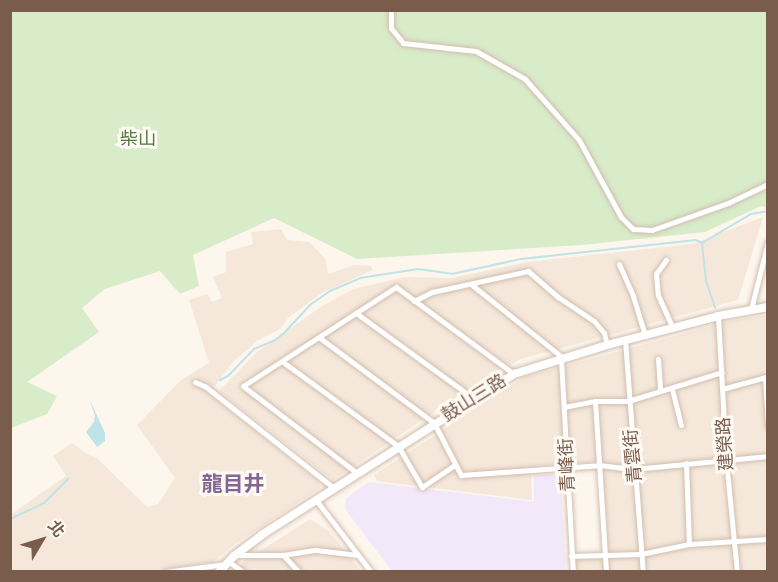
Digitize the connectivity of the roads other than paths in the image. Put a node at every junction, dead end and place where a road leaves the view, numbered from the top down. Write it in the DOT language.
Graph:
graph roads {
  1 [pos="391,10"];
  2 [pos="768,184"];
  3 [pos="768,242"];
  4 [pos="666,260"];
  5 [pos="619,264"];
  6 [pos="472,285"];
  7 [pos="414,301"];
  8 [pos="768,307"];
  9 [pos="752,309"];
  10 [pos="356,313"];
  11 [pos="718,316"];
  12 [pos="672,328"];
  13 [pos="645,335"];
  14 [pos="320,338"];
  15 [pos="626,340"];
  16 [pos="607,345"];
  17 [pos="562,358"];
  18 [pos="658,359"];
  19 [pos="283,362"];
  20 [pos="722,372"];
  21 [pos="514,374"];
  22 [pos="766,377"];
  23 [pos="195,382"];
  24 [pos="672,389"];
  25 [pos="722,389"];
  26 [pos="660,390"];
  27 [pos="473,398"];
  28 [pos="595,400"];
  29 [pos="628,401"];
  30 [pos="564,407"];
  31 [pos="434,423"];
  32 [pos="681,425"];
  33 [pos="768,426"];
  34 [pos="398,446"];
  35 [pos="768,456"];
  36 [pos="726,460"];
  37 [pos="686,463"];
  38 [pos="455,465"];
  39 [pos="598,465"];
  40 [pos="566,468"];
  41 [pos="634,470"];
  42 [pos="357,473"];
  43 [pos="334,488"];
  44 [pos="316,500"];
  45 [pos="768,539"];
  46 [pos="735,541"];
  47 [pos="689,544"];
  48 [pos="641,554"];
  49 [pos="283,555"];
  50 [pos="358,555"];
  51 [pos="571,556"];
  52 [pos="605,557"];
  53 [pos="227,563"];
  54 [pos="165,572"];
  55 [pos="243,572"];
  56 [pos="299,572"];
  57 [pos="371,572"];
  58 [pos="573,572"];
  59 [pos="606,572"];
  60 [pos="643,572"];
  61 [pos="737,572"];
  1 -- 2 [label="street"];
  3 -- 9 [label="street"];
  4 -- 12 [label="street"];
  5 -- 13 [label="street"];
  6 -- 7 [label="street"];
  6 -- 16 [label="street"];
  6 -- 17 [label="street"];
  7 -- 10 [label="street"];
  7 -- 21 [label="street"];
  8 -- 9 [label="street, 鼓山三路"];
  9 -- 11 [label="street, 鼓山三路"];
  10 -- 14 [label="street"];
  10 -- 27 [label="street"];
  11 -- 12 [label="street, 鼓山三路"];
  11 -- 20 [label="street, 建榮路"];
  12 -- 13 [label="street, 鼓山三路"];
  13 -- 15 [label="street, 鼓山三路"];
  14 -- 19 [label="street"];
  14 -- 31 [label="street"];
  15 -- 16 [label="street, 鼓山三路"];
  15 -- 29 [label="street, 青雲街"];
  16 -- 17 [label="street, 鼓山三路"];
  17 -- 21 [label="street, 鼓山三路"];
  17 -- 30 [label="street, 青峰街"];
  18 -- 26 [label="street"];
  19 -- 34 [label="street"];
  19 -- 42 [label="street"];
  20 -- 24 [label="street"];
  20 -- 25 [label="street, 建榮路"];
  21 -- 27 [label="street, 鼓山三路"];
  22 -- 25 [label="street"];
  22 -- 33 [label="street"];
  23 -- 43 [label="street"];
  24 -- 26 [label="street"];
  24 -- 32 [label="street"];
  25 -- 36 [label="street, 建榮路"];
  26 -- 29 [label="street"];
  27 -- 31 [label="street, 鼓山三路"];
  28 -- 29 [label="street"];
  28 -- 30 [label="street"];
  28 -- 39 [label="street"];
  29 -- 41 [label="street, 青雲街"];
  30 -- 40 [label="street, 青峰街"];
  31 -- 34 [label="street, 鼓山三路"];
  31 -- 38 [label="street"];
  34 -- 38 [label="street"];
  34 -- 42 [label="street, 鼓山三路"];
  35 -- 36 [label="street"];
  36 -- 37 [label="street"];
  36 -- 46 [label="street, 建榮路"];
  37 -- 41 [label="street"];
  37 -- 47 [label="street"];
  38 -- 40 [label="street"];
  39 -- 40 [label="street"];
  39 -- 41 [label="street"];
  39 -- 52 [label="street"];
  40 -- 51 [label="street, 青峰街"];
  41 -- 48 [label="street, 青雲街"];
  42 -- 43 [label="street, 鼓山三路"];
  43 -- 44 [label="street, 鼓山三路"];
  44 -- 50 [label="street"];
  44 -- 53 [label="street, 鼓山三路"];
  45 -- 46 [label="street"];
  46 -- 47 [label="street"];
  46 -- 61 [label="street, 建榮路"];
  47 -- 48 [label="street"];
  48 -- 52 [label="street"];
  48 -- 60 [label="street, 青雲街"];
  49 -- 50 [label="street"];
  49 -- 53 [label="street"];
  49 -- 56 [label="street"];
  50 -- 57 [label="street"];
  51 -- 52 [label="street"];
  51 -- 58 [label="street, 青峰街"];
  52 -- 59 [label="street"];
  53 -- 54 [label="street"];
  53 -- 55 [label="street"];
}
